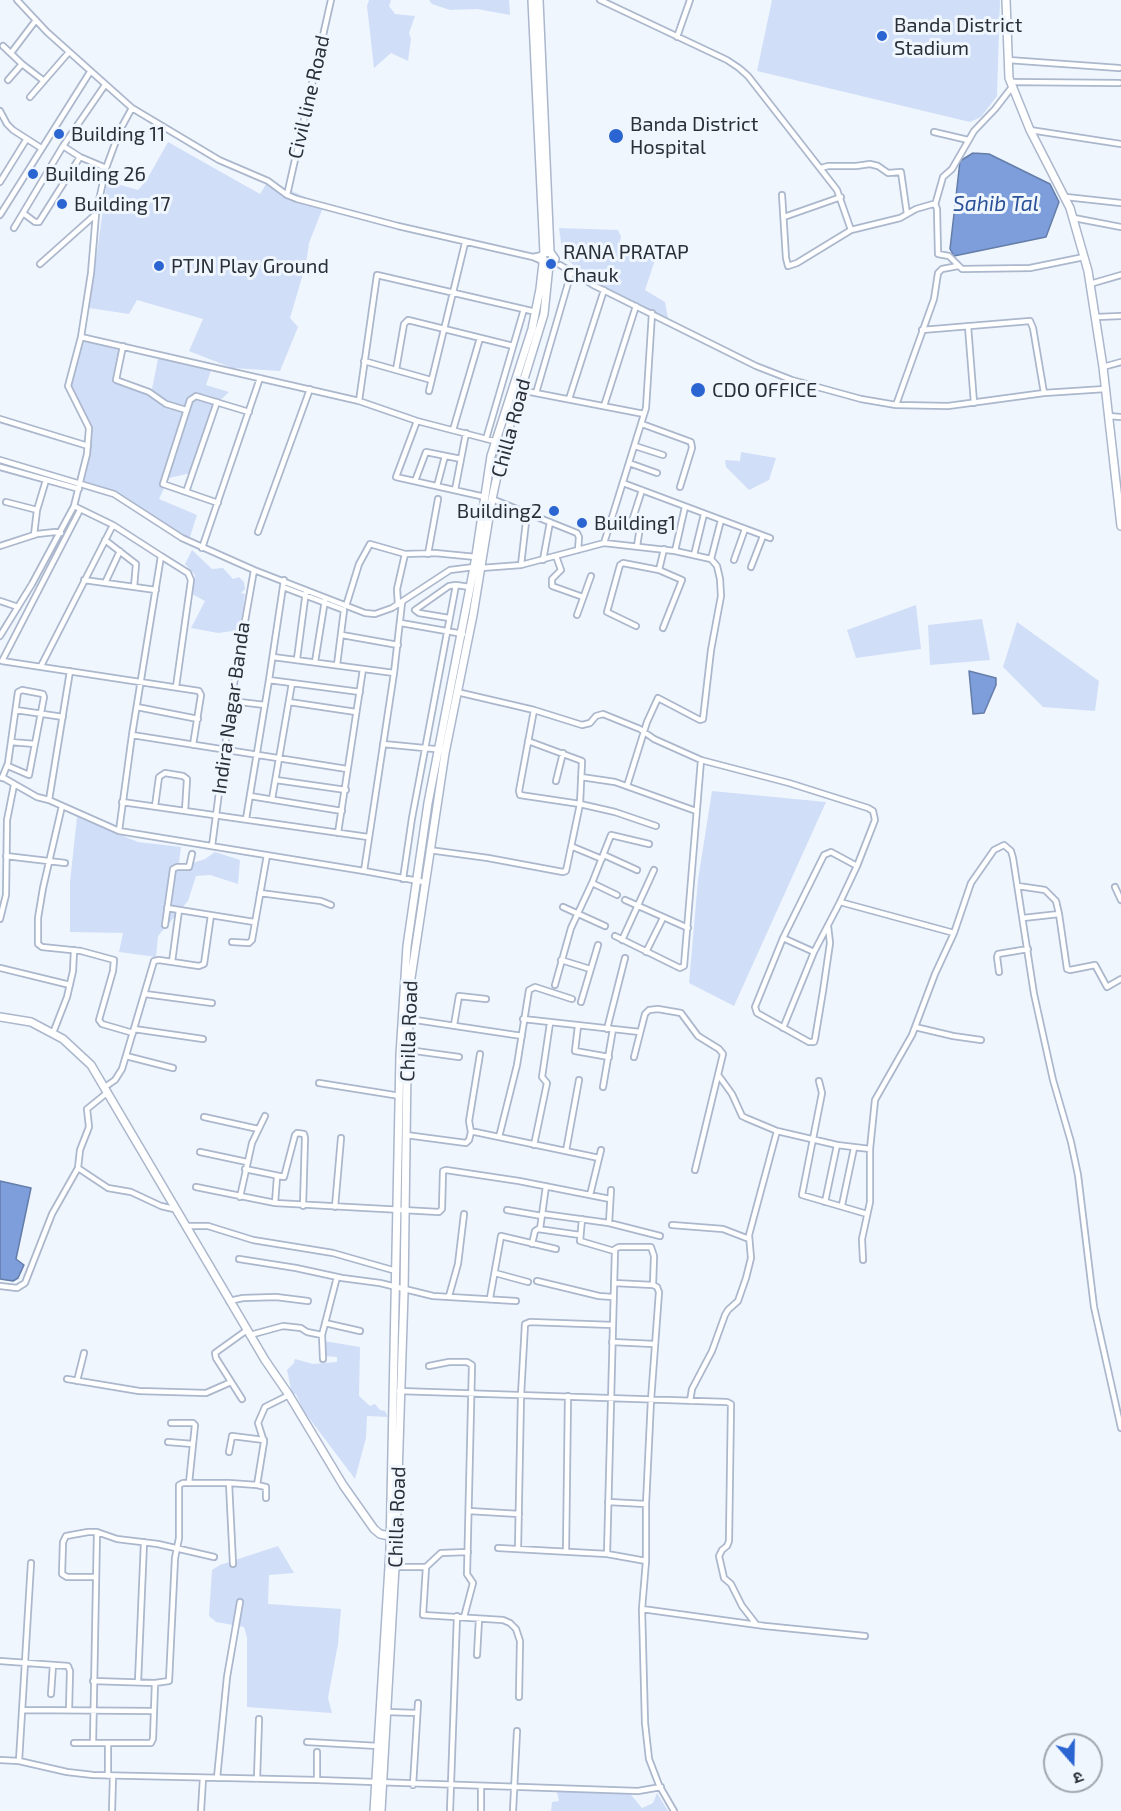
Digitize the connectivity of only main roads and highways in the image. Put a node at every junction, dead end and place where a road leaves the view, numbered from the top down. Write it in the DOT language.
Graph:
graph roads {
  1 [pos="532,0"];
  2 [pos="539,0"];
  3 [pos="1006,0"];
  4 [pos="541,124"];
  5 [pos="548,260"];
  6 [pos="489,498"];
  7 [pos="1121,525"];
  8 [pos="477,567"];
  9 [pos="465,634"];
  10 [pos="450,708"];
  11 [pos="442,750"];
  12 [pos="420,882"];
  13 [pos="0,1017"];
  14 [pos="404,1029"];
  15 [pos="402,1135"];
  16 [pos="401,1210"];
  17 [pos="400,1289"];
  18 [pos="393,1537"];
  19 [pos="389,1614"];
  20 [pos="380,1784"];
  21 [pos="374,1811"];
  22 [pos="381,1811"];
  1 -- 4 [label="main road"];
  2 -- 4 [label="main road"];
  3 -- 7 [label="main road"];
  4 -- 5 [label="main road"];
  5 -- 6 [label="main road"];
  5 -- 6 [label="main road, Chilla Road"];
  6 -- 8 [label="main road, Chilla Road"];
  6 -- 8 [label="main road"];
  8 -- 9 [label="main road, Chilla Road"];
  8 -- 9 [label="main road"];
  9 -- 10 [label="main road"];
  9 -- 10 [label="main road, Chilla Road"];
  10 -- 11 [label="main road, Chilla Road"];
  11 -- 12 [label="main road"];
  11 -- 12 [label="main road, Chilla Road"];
  12 -- 14 [label="main road, Chilla Road"];
  12 -- 14 [label="main road"];
  13 -- 18 [label="main road"];
  14 -- 15 [label="main road"];
  14 -- 15 [label="main road, Chilla Road"];
  15 -- 16 [label="main road, Chilla Road"];
  16 -- 17 [label="main road, Chilla Road"];
  16 -- 17 [label="main road"];
  17 -- 18 [label="main road, Chilla Road"];
  18 -- 19 [label="main road"];
  18 -- 19 [label="main road, Chilla Road"];
  19 -- 20 [label="main road, Chilla Road"];
  19 -- 20 [label="main road"];
  20 -- 21 [label="main road, Chilla Road"];
  20 -- 22 [label="main road, Chilla Road"];
}
